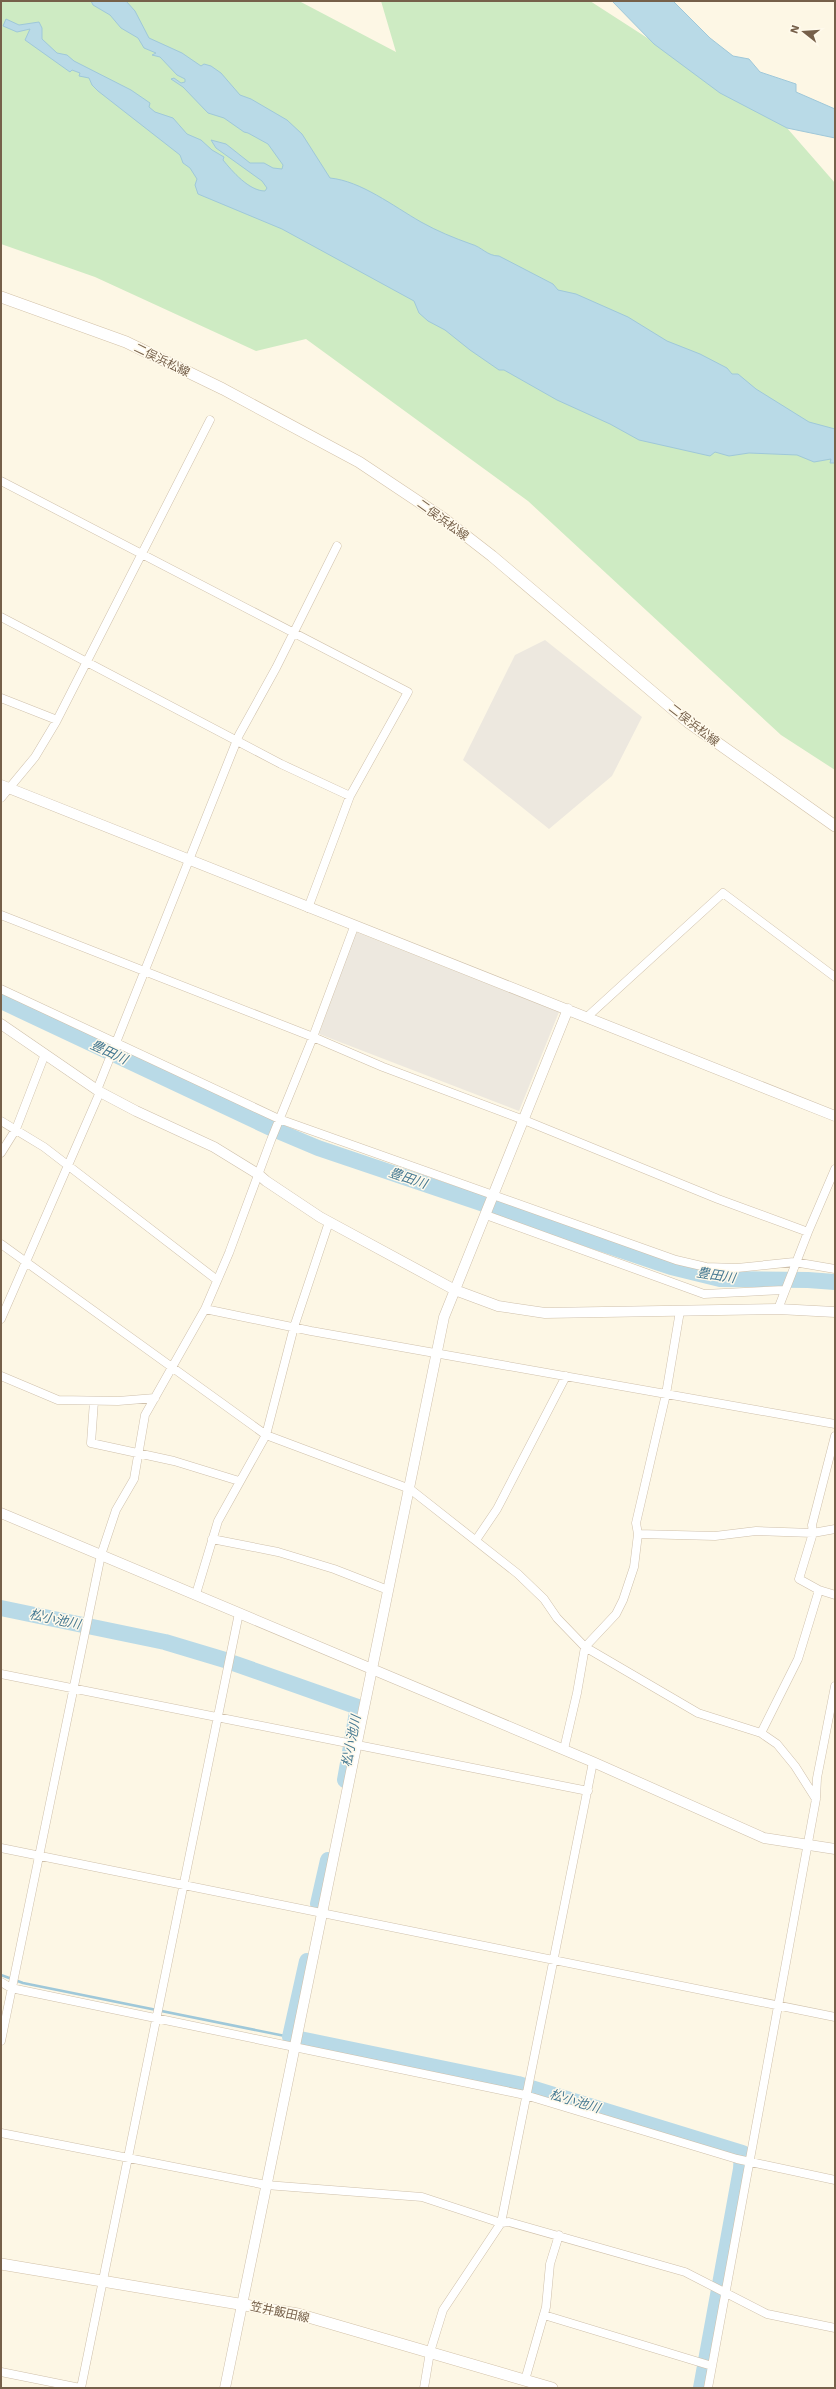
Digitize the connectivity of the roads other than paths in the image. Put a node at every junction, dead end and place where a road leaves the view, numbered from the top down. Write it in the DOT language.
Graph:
graph roads {
  1 [pos="1,297"];
  2 [pos="210,420"];
  3 [pos="1,481"];
  4 [pos="337,546"];
  5 [pos="142,554"];
  6 [pos="1,617"];
  7 [pos="294,632"];
  8 [pos="87,662"];
  9 [pos="1,698"];
  10 [pos="58,720"];
  11 [pos="237,740"];
  12 [pos="5,787"];
  13 [pos="350,796"];
  14 [pos="1,798"];
  15 [pos="835,826"];
  16 [pos="188,860"];
  17 [pos="308,908"];
  18 [pos="1,915"];
  19 [pos="354,927"];
  20 [pos="145,972"];
  21 [pos="835,977"];
  22 [pos="1,989"];
  23 [pos="568,1009"];
  24 [pos="587,1016"];
  25 [pos="1,1024"];
  26 [pos="313,1037"];
  27 [pos="116,1043"];
  28 [pos="45,1054"];
  29 [pos="99,1091"];
  30 [pos="835,1116"];
  31 [pos="279,1120"];
  32 [pos="524,1120"];
  33 [pos="1,1121"];
  34 [pos="16,1129"];
  35 [pos="1,1153"];
  36 [pos="69,1166"];
  37 [pos="835,1169"];
  38 [pos="258,1174"];
  39 [pos="494,1195"];
  40 [pos="487,1213"];
  41 [pos="329,1222"];
  42 [pos="808,1232"];
  43 [pos="1,1244"];
  44 [pos="25,1260"];
  45 [pos="793,1265"];
  46 [pos="835,1269"];
  47 [pos="217,1280"];
  48 [pos="785,1288"];
  49 [pos="454,1290"];
  50 [pos="205,1309"];
  51 [pos="778,1309"];
  52 [pos="680,1311"];
  53 [pos="835,1312"];
  54 [pos="1,1319"];
  55 [pos="294,1327"];
  56 [pos="436,1353"];
  57 [pos="171,1368"];
  58 [pos="1,1376"];
  59 [pos="566,1376"];
  60 [pos="666,1394"];
  61 [pos="155,1398"];
  62 [pos="94,1401"];
  63 [pos="835,1424"];
  64 [pos="266,1435"];
  65 [pos="835,1436"];
  66 [pos="139,1453"];
  67 [pos="239,1481"];
  68 [pos="410,1489"];
  69 [pos="1,1512"];
  70 [pos="835,1529"];
  71 [pos="638,1534"];
  72 [pos="813,1534"];
  73 [pos="212,1539"];
  74 [pos="476,1540"];
  75 [pos="101,1555"];
  76 [pos="388,1590"];
  77 [pos="819,1590"];
  78 [pos="196,1594"];
  79 [pos="835,1595"];
  80 [pos="239,1613"];
  81 [pos="585,1647"];
  82 [pos="372,1668"];
  83 [pos="1,1674"];
  84 [pos="835,1686"];
  85 [pos="74,1688"];
  86 [pos="833,1707"];
  87 [pos="219,1717"];
  88 [pos="761,1733"];
  89 [pos="356,1745"];
  90 [pos="564,1750"];
  91 [pos="593,1762"];
  92 [pos="588,1791"];
  93 [pos="816,1799"];
  94 [pos="809,1846"];
  95 [pos="1,1848"];
  96 [pos="835,1849"];
  97 [pos="40,1856"];
  98 [pos="184,1885"];
  99 [pos="322,1912"];
  100 [pos="553,1959"];
  101 [pos="1,1982"];
  102 [pos="12,1987"];
  103 [pos="779,2005"];
  104 [pos="3,2016"];
  105 [pos="156,2017"];
  106 [pos="835,2018"];
  107 [pos="1,2041"];
  108 [pos="294,2046"];
  109 [pos="527,2095"];
  110 [pos="1,2133"];
  111 [pos="128,2158"];
  112 [pos="748,2162"];
  113 [pos="835,2180"];
  114 [pos="266,2185"];
  115 [pos="501,2223"];
  116 [pos="559,2235"];
  117 [pos="1,2264"];
  118 [pos="104,2282"];
  119 [pos="725,2294"];
  120 [pos="243,2304"];
  121 [pos="544,2315"];
  122 [pos="835,2328"];
  123 [pos="430,2352"];
  124 [pos="711,2366"];
  125 [pos="1,2372"];
  126 [pos="525,2380"];
  127 [pos="80,2388"];
  128 [pos="225,2388"];
  129 [pos="424,2388"];
  130 [pos="552,2388"];
  131 [pos="708,2388"];
  1 -- 15 [label="main road, 二俣浜松線"];
  2 -- 5 [label="street"];
  3 -- 5 [label="street"];
  4 -- 7 [label="street"];
  5 -- 7 [label="street"];
  5 -- 8 [label="street"];
  6 -- 8 [label="street"];
  7 -- 11 [label="street"];
  7 -- 13 [label="street"];
  8 -- 10 [label="street"];
  8 -- 11 [label="street"];
  9 -- 10 [label="street"];
  10 -- 12 [label="street"];
  11 -- 13 [label="street"];
  11 -- 16 [label="street"];
  12 -- 14 [label="street"];
  12 -- 16 [label="street"];
  13 -- 17 [label="street"];
  16 -- 17 [label="street"];
  16 -- 20 [label="street"];
  17 -- 19 [label="street"];
  18 -- 20 [label="street"];
  19 -- 23 [label="street"];
  19 -- 26 [label="street"];
  20 -- 26 [label="street"];
  20 -- 27 [label="street"];
  21 -- 24 [label="street"];
  22 -- 27 [label="street"];
  23 -- 24 [label="street"];
  23 -- 32 [label="street"];
  24 -- 30 [label="street"];
  25 -- 28 [label="street"];
  26 -- 31 [label="street"];
  26 -- 32 [label="street"];
  27 -- 29 [label="street"];
  27 -- 31 [label="street"];
  28 -- 29 [label="street"];
  28 -- 34 [label="street"];
  29 -- 36 [label="street"];
  29 -- 38 [label="street"];
  31 -- 38 [label="street"];
  31 -- 39 [label="street"];
  32 -- 39 [label="street"];
  32 -- 42 [label="street"];
  33 -- 34 [label="street"];
  34 -- 35 [label="street"];
  34 -- 36 [label="street"];
  36 -- 44 [label="street"];
  36 -- 47 [label="street"];
  37 -- 42 [label="street"];
  38 -- 41 [label="street"];
  38 -- 47 [label="street"];
  39 -- 40 [label="street"];
  39 -- 45 [label="street"];
  40 -- 48 [label="street"];
  40 -- 49 [label="street"];
  41 -- 49 [label="street"];
  41 -- 55 [label="street"];
  42 -- 45 [label="street"];
  43 -- 44 [label="street"];
  44 -- 54 [label="street"];
  44 -- 57 [label="street"];
  45 -- 46 [label="street"];
  45 -- 48 [label="street"];
  47 -- 50 [label="street"];
  48 -- 51 [label="street"];
  49 -- 52 [label="street"];
  49 -- 56 [label="street"];
  50 -- 55 [label="street"];
  50 -- 57 [label="street"];
  51 -- 52 [label="street"];
  51 -- 53 [label="street"];
  52 -- 60 [label="street"];
  55 -- 56 [label="street"];
  55 -- 64 [label="street"];
  56 -- 59 [label="street"];
  56 -- 68 [label="street"];
  57 -- 61 [label="street"];
  57 -- 64 [label="street"];
  58 -- 62 [label="street"];
  59 -- 60 [label="street"];
  59 -- 74 [label="street"];
  60 -- 63 [label="street"];
  60 -- 71 [label="street"];
  61 -- 62 [label="street"];
  61 -- 66 [label="street"];
  62 -- 66 [label="street"];
  64 -- 67 [label="street"];
  64 -- 68 [label="street"];
  65 -- 72 [label="street"];
  66 -- 67 [label="street"];
  66 -- 75 [label="street"];
  67 -- 73 [label="street"];
  68 -- 74 [label="street"];
  68 -- 76 [label="street"];
  69 -- 75 [label="street"];
  70 -- 72 [label="street"];
  71 -- 72 [label="street"];
  71 -- 81 [label="street"];
  72 -- 77 [label="street"];
  73 -- 76 [label="street"];
  73 -- 78 [label="street"];
  74 -- 81 [label="street"];
  75 -- 78 [label="street"];
  75 -- 85 [label="street"];
  76 -- 82 [label="street"];
  77 -- 79 [label="street"];
  77 -- 88 [label="street"];
  78 -- 80 [label="street"];
  80 -- 82 [label="street"];
  80 -- 87 [label="street"];
  81 -- 88 [label="street"];
  81 -- 90 [label="street"];
  82 -- 89 [label="street"];
  82 -- 90 [label="street"];
  83 -- 85 [label="street"];
  84 -- 86 [label="street"];
  85 -- 87 [label="street"];
  85 -- 97 [label="street"];
  86 -- 93 [label="street"];
  87 -- 89 [label="street"];
  87 -- 98 [label="street"];
  88 -- 93 [label="street"];
  89 -- 92 [label="street"];
  89 -- 99 [label="street"];
  90 -- 91 [label="street"];
  91 -- 92 [label="street"];
  91 -- 94 [label="street"];
  92 -- 100 [label="street"];
  93 -- 94 [label="street"];
  94 -- 96 [label="street"];
  94 -- 103 [label="street"];
  95 -- 97 [label="street"];
  97 -- 98 [label="street"];
  97 -- 102 [label="street"];
  98 -- 99 [label="street"];
  98 -- 105 [label="street"];
  99 -- 100 [label="street"];
  99 -- 108 [label="street"];
  100 -- 103 [label="street"];
  100 -- 109 [label="street"];
  101 -- 102 [label="street"];
  102 -- 104 [label="street"];
  102 -- 105 [label="street"];
  103 -- 106 [label="street"];
  103 -- 112 [label="street"];
  104 -- 107 [label="street"];
  105 -- 108 [label="street"];
  105 -- 111 [label="street"];
  108 -- 109 [label="street"];
  108 -- 114 [label="street"];
  109 -- 112 [label="street"];
  109 -- 115 [label="street"];
  110 -- 111 [label="street"];
  111 -- 114 [label="street"];
  111 -- 118 [label="street"];
  112 -- 113 [label="street"];
  112 -- 119 [label="street"];
  114 -- 115 [label="street"];
  114 -- 120 [label="street"];
  115 -- 116 [label="street"];
  115 -- 123 [label="street"];
  116 -- 119 [label="street"];
  116 -- 121 [label="street"];
  117 -- 118 [label="main road, 笠井飯田線"];
  118 -- 120 [label="main road, 笠井飯田線"];
  118 -- 127 [label="street"];
  119 -- 122 [label="street"];
  119 -- 124 [label="street"];
  120 -- 123 [label="main road, 笠井飯田線"];
  120 -- 128 [label="street"];
  121 -- 124 [label="street"];
  121 -- 126 [label="street"];
  123 -- 126 [label="main road, 笠井飯田線"];
  123 -- 129 [label="street"];
  124 -- 131 [label="street"];
  125 -- 127 [label="street"];
  126 -- 130 [label="main road, 笠井飯田線"];
}
